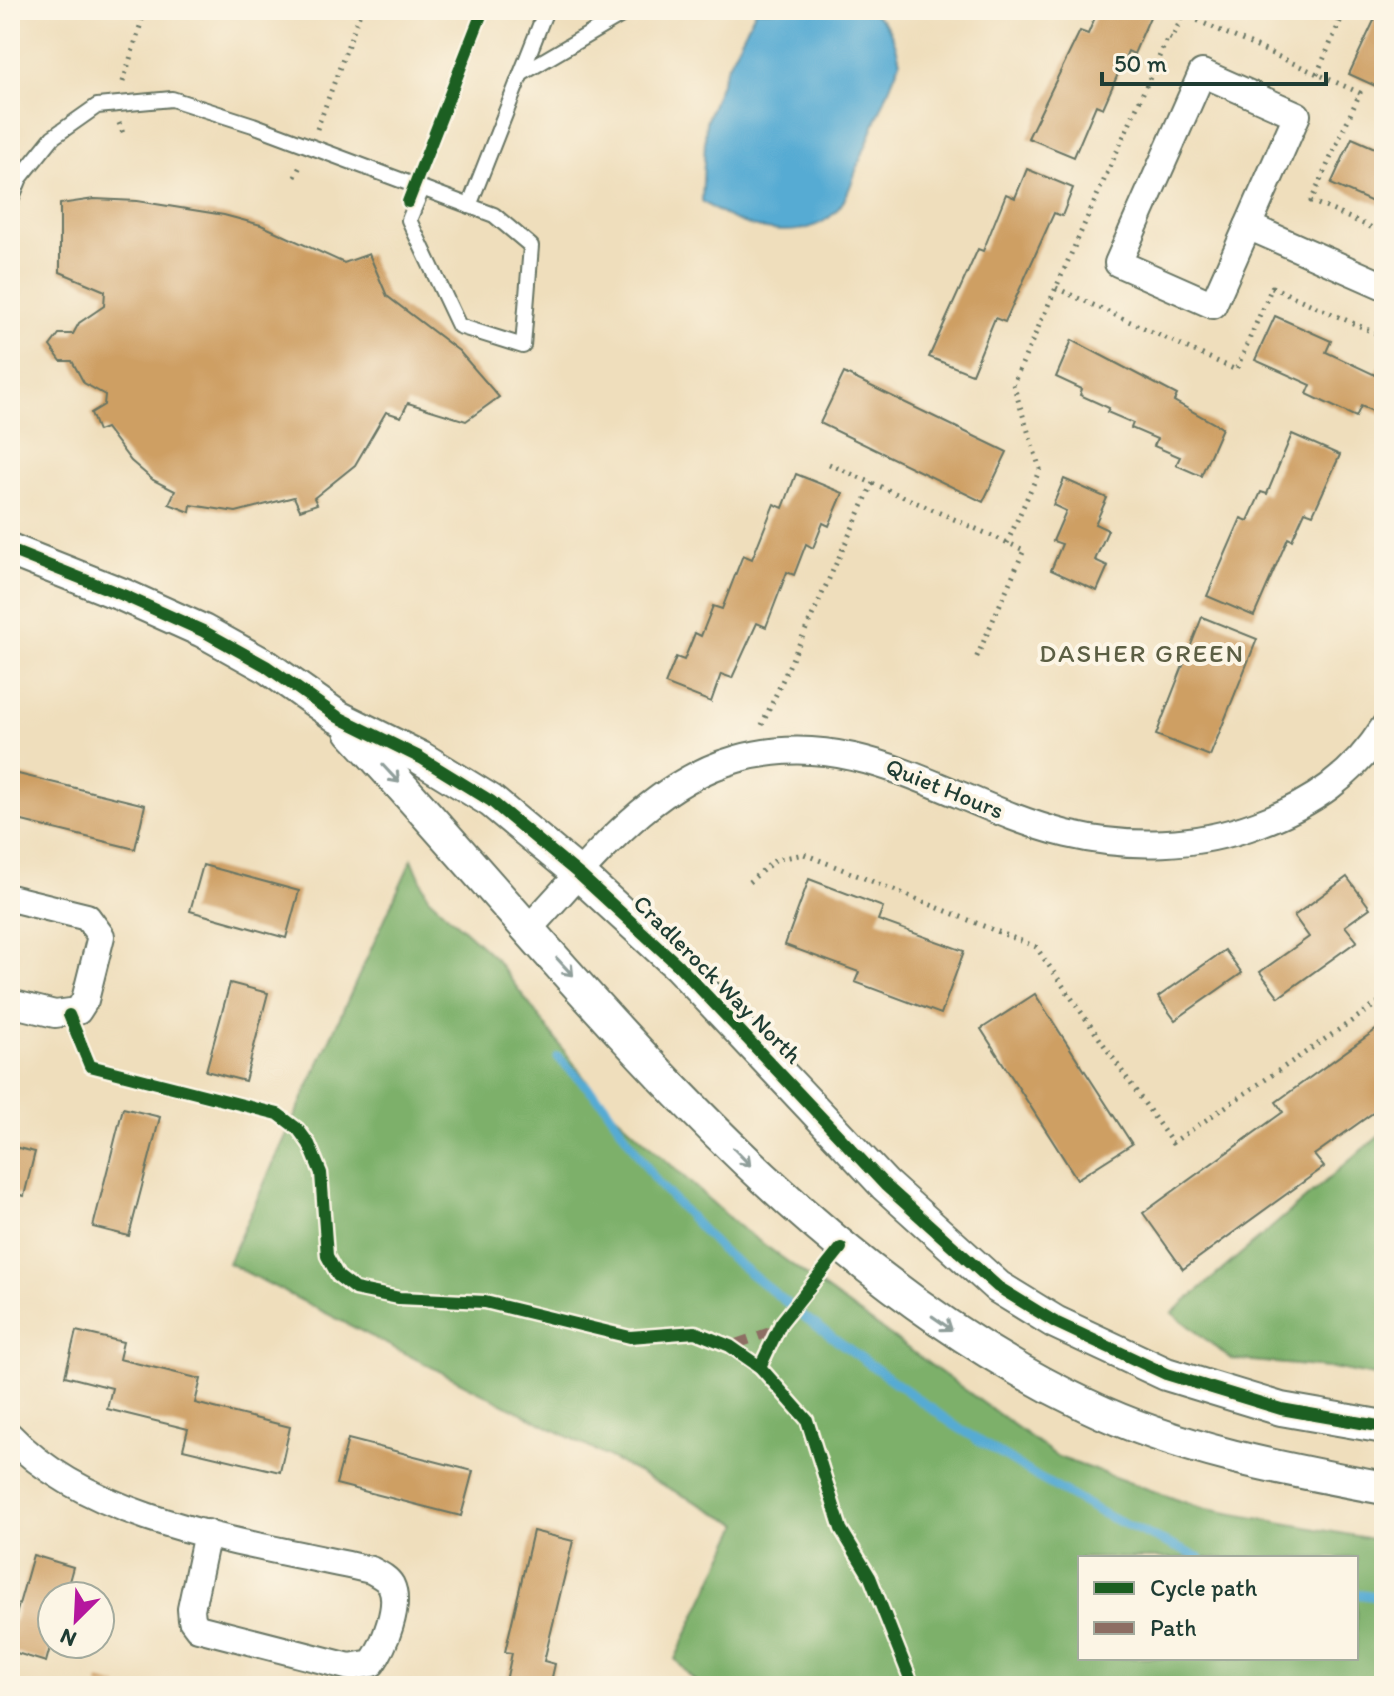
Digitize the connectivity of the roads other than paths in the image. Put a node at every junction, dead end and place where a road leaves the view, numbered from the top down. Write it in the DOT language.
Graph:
graph roads {
  1 [pos="546,10"];
  2 [pos="630,10"];
  3 [pos="521,74"];
  4 [pos="422,189"];
  5 [pos="10,202"];
  6 [pos="469,206"];
  7 [pos="1248,226"];
  8 [pos="1384,286"];
  9 [pos="10,550"];
  10 [pos="338,717"];
  11 [pos="1384,727"];
  12 [pos="580,875"];
  13 [pos="10,898"];
  14 [pos="529,928"];
  15 [pos="10,1003"];
  16 [pos="1384,1427"];
  17 [pos="10,1436"];
  18 [pos="1384,1488"];
  19 [pos="207,1533"];
  1 -- 3 [label="lane"];
  2 -- 3 [label="lane"];
  3 -- 6 [label="lane"];
  4 -- 5 [label="lane"];
  4 -- 6 [label="lane"];
  4 -- 6 [label="lane"];
  7 -- 7 [label="street"];
  7 -- 8 [label="street"];
  9 -- 10 [label="street, Cradlerock Way North"];
  10 -- 12 [label="street, Cradlerock Way North"];
  10 -- 14 [label="street, Cradlerock Way North, one-way"];
  11 -- 12 [label="street, Quiet Hours"];
  12 -- 14 [label="street, Quiet Hours"];
  12 -- 16 [label="street, Cradlerock Way North"];
  13 -- 15 [label="street"];
  14 -- 18 [label="street, Cradlerock Way North, one-way"];
  17 -- 19 [label="street"];
  19 -- 19 [label="street"];
}
